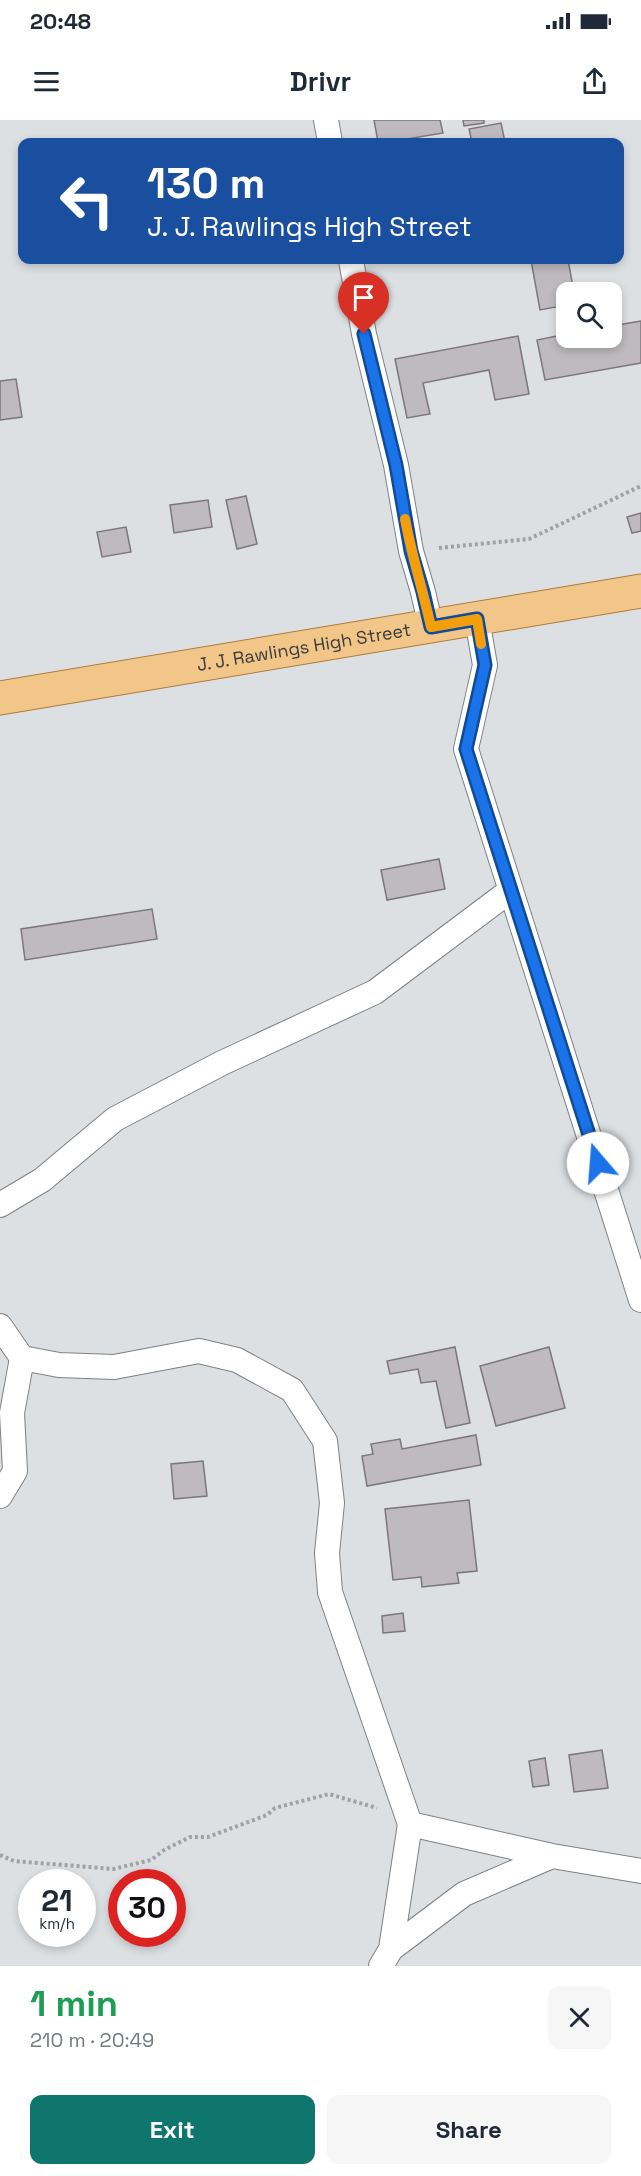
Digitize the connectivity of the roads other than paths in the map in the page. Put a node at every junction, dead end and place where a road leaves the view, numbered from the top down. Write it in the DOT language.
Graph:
graph roads {
  1 [pos="326,120"];
  2 [pos="329,138"];
  3 [pos="352,264"];
  4 [pos="641,591"];
  5 [pos="477,619"];
  6 [pos="431,627"];
  7 [pos="0,698"];
  8 [pos="511,890"];
  9 [pos="0,1205"];
  10 [pos="641,1300"];
  11 [pos="0,1326"];
  12 [pos="22,1358"];
  13 [pos="0,1497"];
  14 [pos="407,1815"];
  15 [pos="552,1856"];
  16 [pos="641,1871"];
  17 [pos="386,1957"];
  1 -- 2 [label="street"];
  3 -- 6 [label="street"];
  4 -- 5 [label="main road, J. J. Rawlings High Street"];
  5 -- 6 [label="main road, J. J. Rawlings High Street"];
  5 -- 8 [label="street"];
  6 -- 7 [label="main road, J. J. Rawlings High Street"];
  8 -- 9 [label="street"];
  8 -- 10 [label="street"];
  11 -- 12 [label="street"];
  12 -- 13 [label="street"];
  12 -- 14 [label="street"];
  14 -- 15 [label="street"];
  14 -- 17 [label="street"];
  15 -- 16 [label="street"];
  15 -- 17 [label="street"];
}
